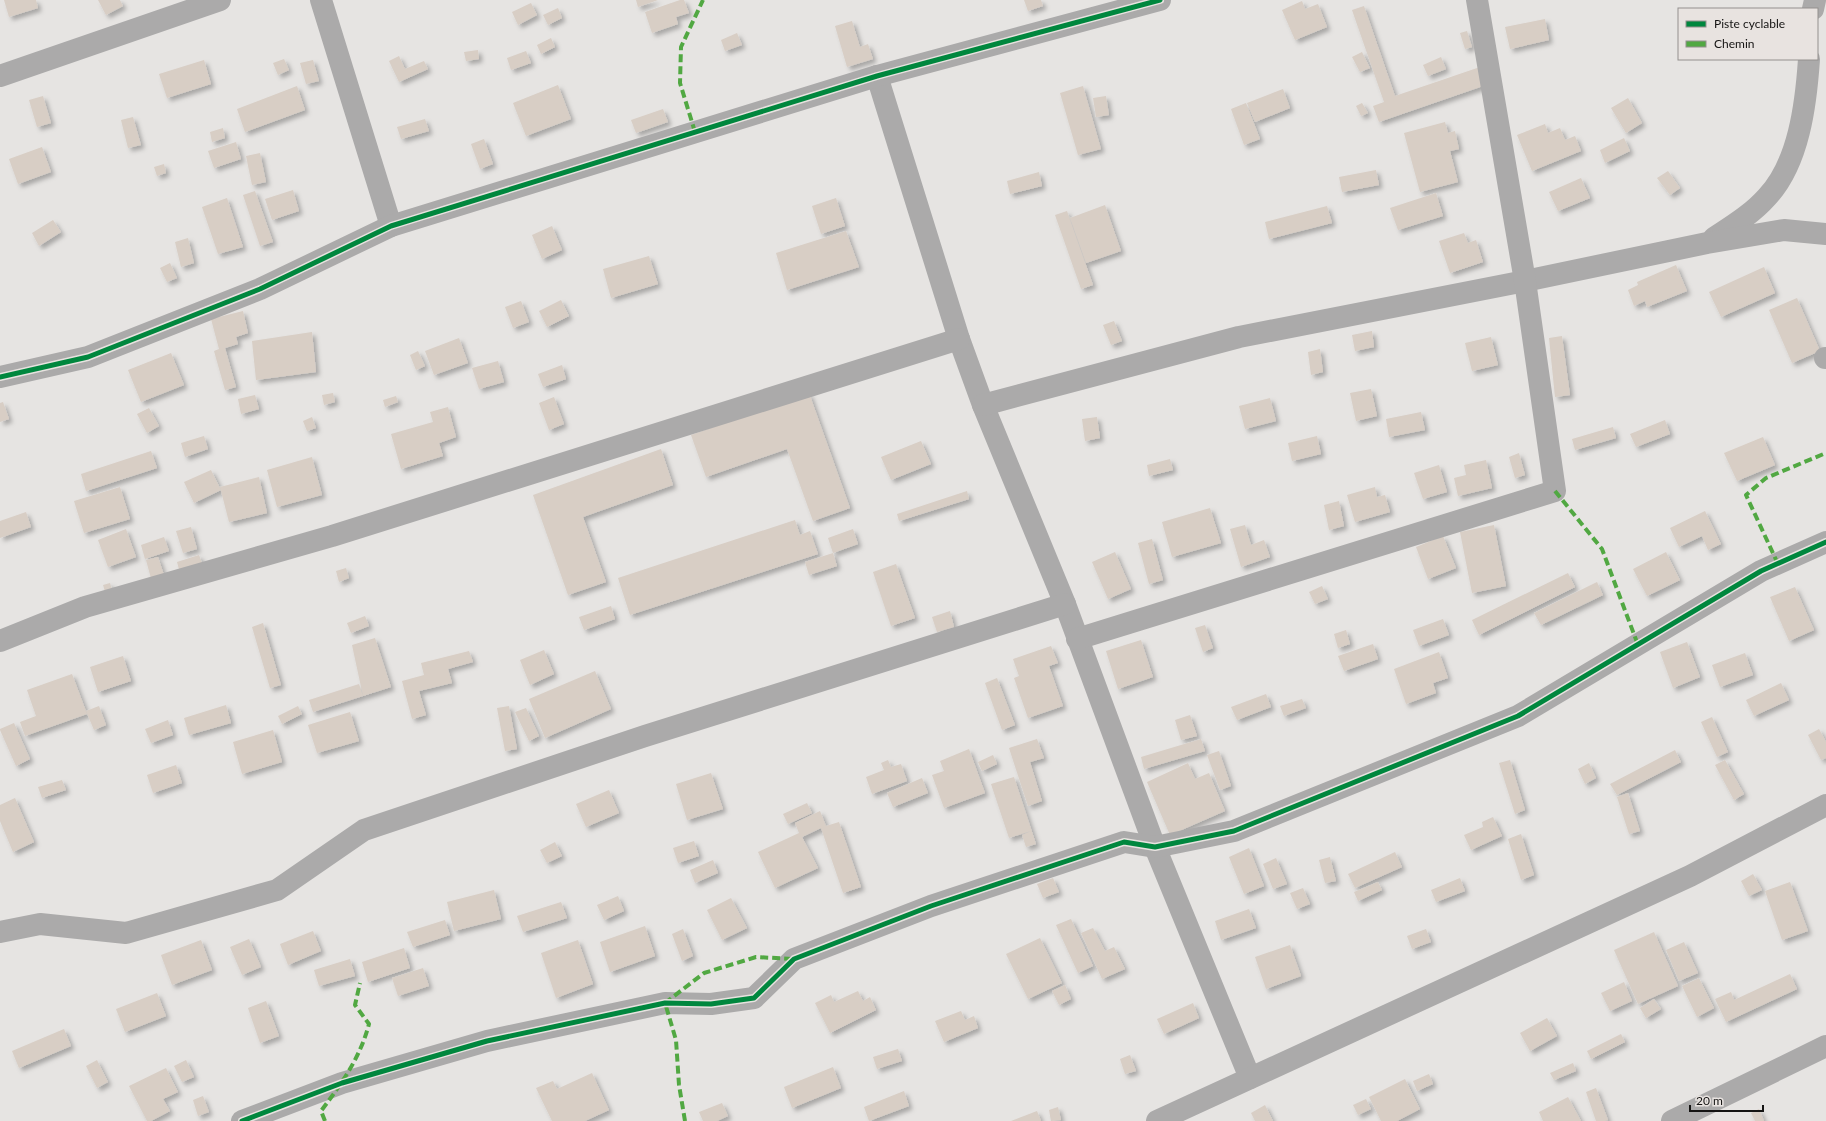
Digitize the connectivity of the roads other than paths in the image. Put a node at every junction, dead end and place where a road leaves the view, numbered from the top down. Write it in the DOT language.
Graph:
graph roads {
  1 [pos="220,0"];
  2 [pos="321,0"];
  3 [pos="1160,0"];
  4 [pos="1477,0"];
  5 [pos="1809,60"];
  6 [pos="0,76"];
  7 [pos="877,76"];
  8 [pos="391,226"];
  9 [pos="1826,234"];
  10 [pos="1706,243"];
  11 [pos="1525,282"];
  12 [pos="959,339"];
  13 [pos="0,377"];
  14 [pos="983,405"];
  15 [pos="1826,542"];
  16 [pos="1065,604"];
  17 [pos="1078,639"];
  18 [pos="0,642"];
  19 [pos="1826,805"];
  20 [pos="1155,847"];
  21 [pos="0,932"];
  22 [pos="1826,1046"];
  23 [pos="1250,1078"];
  24 [pos="242,1121"];
  25 [pos="1157,1121"];
  26 [pos="1672,1121"];
  1 -- 6 [label="street"];
  2 -- 8 [label="street"];
  3 -- 7 [label="street"];
  4 -- 11 [label="street"];
  5 -- 10 [label="street"];
  7 -- 8 [label="street"];
  7 -- 12 [label="street"];
  8 -- 13 [label="street"];
  9 -- 10 [label="street"];
  10 -- 11 [label="street"];
  11 -- 14 [label="street"];
  11 -- 17 [label="street"];
  12 -- 14 [label="street"];
  12 -- 18 [label="street"];
  14 -- 16 [label="street"];
  15 -- 20 [label="street"];
  16 -- 17 [label="street"];
  16 -- 21 [label="street"];
  17 -- 20 [label="street"];
  19 -- 23 [label="street"];
  20 -- 23 [label="street"];
  20 -- 24 [label="street"];
  22 -- 26 [label="street"];
  23 -- 25 [label="street"];
}
